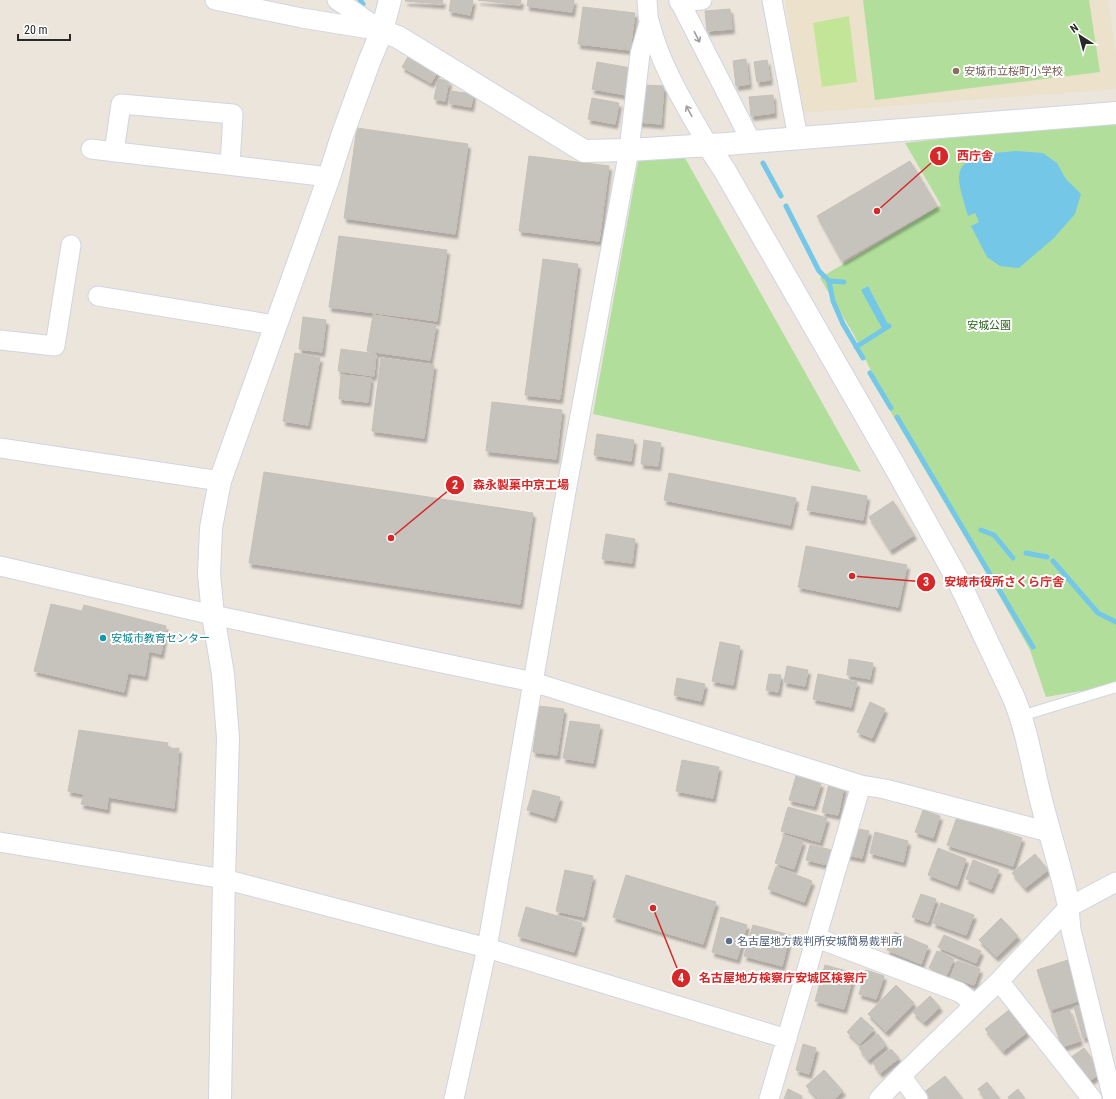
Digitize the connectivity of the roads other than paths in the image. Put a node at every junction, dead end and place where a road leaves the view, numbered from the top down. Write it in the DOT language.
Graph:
graph roads {
  1 [pos="216,0"];
  2 [pos="337,0"];
  3 [pos="390,0"];
  4 [pos="647,0"];
  5 [pos="702,0"];
  6 [pos="772,0"];
  7 [pos="679,1"];
  8 [pos="649,23"];
  9 [pos="382,31"];
  10 [pos="1116,113"];
  11 [pos="798,138"];
  12 [pos="752,141"];
  13 [pos="708,145"];
  14 [pos="91,149"];
  15 [pos="629,150"];
  16 [pos="114,152"];
  17 [pos="230,165"];
  18 [pos="329,177"];
  19 [pos="71,245"];
  20 [pos="98,296"];
  21 [pos="275,325"];
  22 [pos="0,340"];
  23 [pos="0,448"];
  24 [pos="220,481"];
  25 [pos="0,566"];
  26 [pos="213,615"];
  27 [pos="533,682"];
  28 [pos="1116,687"];
  29 [pos="1021,716"];
  30 [pos="861,785"];
  31 [pos="1049,832"];
  32 [pos="0,842"];
  33 [pos="224,879"];
  34 [pos="1115,886"];
  35 [pos="1069,907"];
  36 [pos="817,938"];
  37 [pos="487,948"];
  38 [pos="999,981"];
  39 [pos="975,1004"];
  40 [pos="787,1039"];
  41 [pos="901,1076"];
  42 [pos="220,1099"];
  43 [pos="454,1099"];
  44 [pos="769,1099"];
  45 [pos="879,1099"];
  46 [pos="918,1099"];
  47 [pos="1092,1099"];
  48 [pos="1113,1099"];
  1 -- 9 [label="street"];
  2 -- 9 [label="street"];
  3 -- 9 [label="street"];
  4 -- 8 [label="street"];
  5 -- 7 [label="street"];
  6 -- 11 [label="street"];
  7 -- 12 [label="street, one-way"];
  13 -- 8 [label="street, one-way"];
  8 -- 15 [label="street"];
  9 -- 15 [label="street"];
  9 -- 18 [label="street"];
  10 -- 11 [label="street"];
  11 -- 12 [label="street"];
  12 -- 13 [label="street"];
  13 -- 15 [label="street"];
  13 -- 29 [label="street"];
  14 -- 16 [label="street"];
  15 -- 27 [label="street"];
  16 -- 17 [label="street"];
  16 -- 17 [label="street"];
  17 -- 18 [label="street"];
  18 -- 21 [label="street"];
  19 -- 22 [label="street"];
  20 -- 21 [label="street"];
  21 -- 24 [label="street"];
  23 -- 24 [label="street"];
  24 -- 26 [label="street"];
  25 -- 26 [label="street"];
  26 -- 27 [label="street"];
  26 -- 33 [label="street"];
  27 -- 30 [label="street"];
  27 -- 37 [label="street"];
  28 -- 29 [label="lane"];
  29 -- 31 [label="street"];
  30 -- 31 [label="street"];
  30 -- 36 [label="street"];
  31 -- 35 [label="street"];
  32 -- 33 [label="street"];
  33 -- 37 [label="street"];
  33 -- 42 [label="street"];
  34 -- 35 [label="street"];
  35 -- 38 [label="street"];
  35 -- 48 [label="street"];
  36 -- 39 [label="street"];
  36 -- 40 [label="street"];
  37 -- 40 [label="street"];
  37 -- 43 [label="street"];
  38 -- 39 [label="street"];
  38 -- 47 [label="street"];
  39 -- 41 [label="street"];
  40 -- 44 [label="street"];
  41 -- 45 [label="street"];
  41 -- 46 [label="street"];
}
